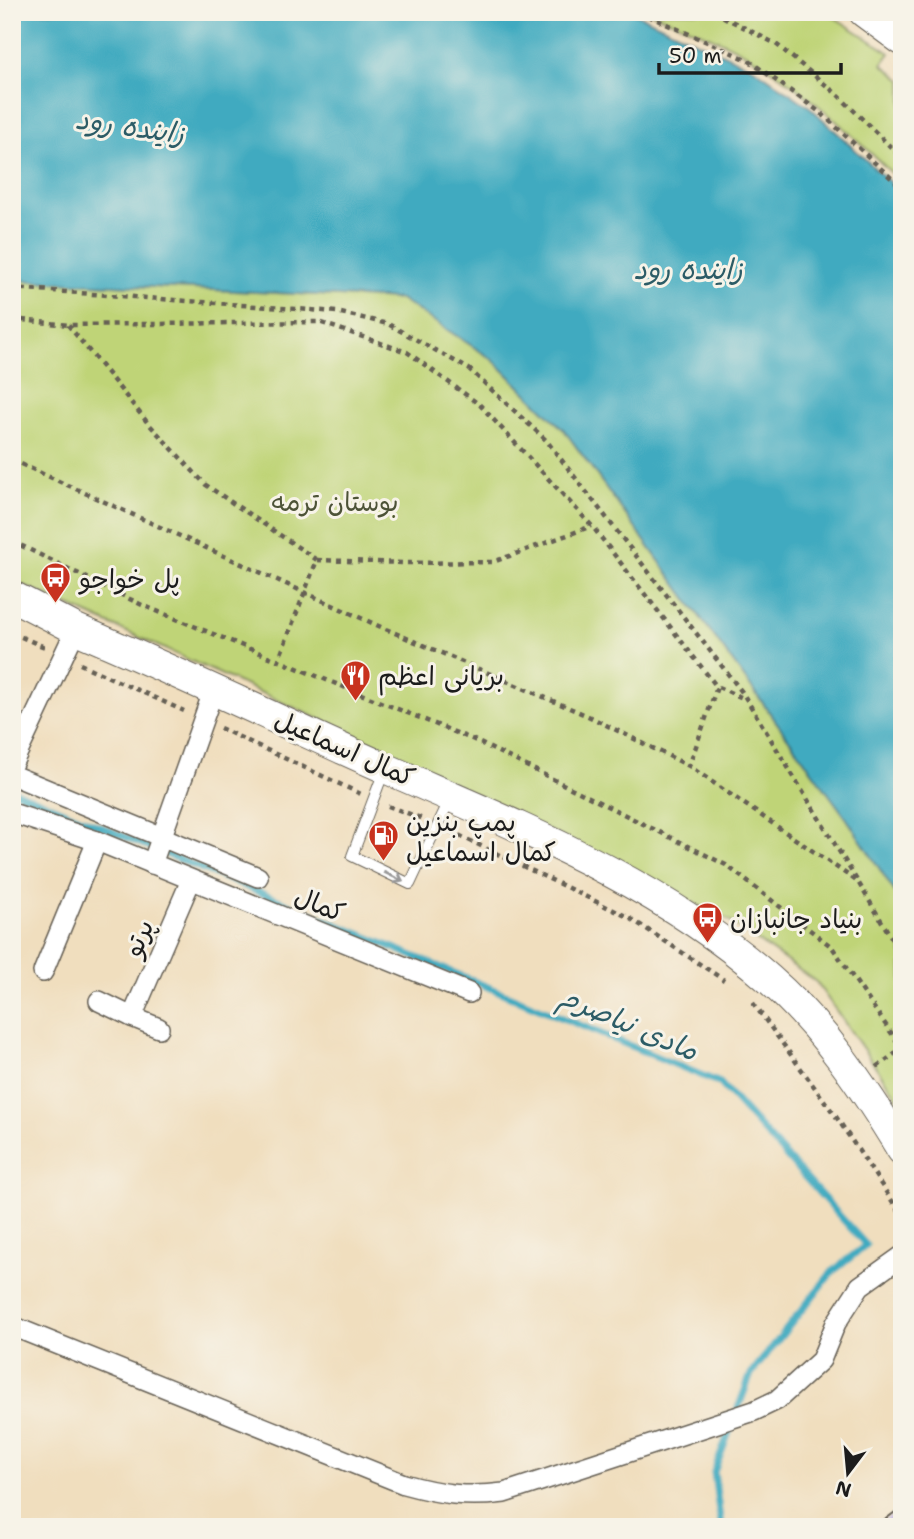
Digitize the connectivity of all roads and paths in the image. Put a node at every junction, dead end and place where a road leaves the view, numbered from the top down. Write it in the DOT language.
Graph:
graph roads {
  1 [pos="639,12"];
  2 [pos="714,12"];
  3 [pos="864,12"];
  4 [pos="902,40"];
  5 [pos="902,158"];
  6 [pos="902,188"];
  7 [pos="12,288"];
  8 [pos="12,320"];
  9 [pos="68,325"];
  10 [pos="12,460"];
  11 [pos="592,526"];
  12 [pos="12,541"];
  13 [pos="317,560"];
  14 [pos="305,592"];
  15 [pos="12,596"];
  16 [pos="76,629"];
  17 [pos="12,633"];
  18 [pos="63,656"];
  19 [pos="279,659"];
  20 [pos="718,687"];
  21 [pos="214,689"];
  22 [pos="746,699"];
  23 [pos="203,720"];
  24 [pos="12,765"];
  25 [pos="689,766"];
  26 [pos="385,768"];
  27 [pos="12,775"];
  28 [pos="452,795"];
  29 [pos="373,800"];
  30 [pos="12,813"];
  31 [pos="437,825"];
  32 [pos="163,836"];
  33 [pos="97,841"];
  34 [pos="152,864"];
  35 [pos="258,877"];
  36 [pos="191,880"];
  37 [pos="858,882"];
  38 [pos="902,955"];
  39 [pos="43,972"];
  40 [pos="726,982"];
  41 [pos="469,993"];
  42 [pos="747,996"];
  43 [pos="99,1001"];
  44 [pos="132,1017"];
  45 [pos="159,1028"];
  46 [pos="901,1047"];
  47 [pos="902,1150"];
  48 [pos="902,1216"];
  49 [pos="902,1256"];
  50 [pos="12,1326"];
  1 -- 6 [label="path"];
  2 -- 5 [label="path"];
  3 -- 4 [label="main road"];
  7 -- 22 [label="path"];
  8 -- 9 [label="path"];
  9 -- 11 [label="path"];
  9 -- 13 [label="path"];
  10 -- 14 [label="path"];
  11 -- 13 [label="path"];
  11 -- 20 [label="path"];
  12 -- 19 [label="path"];
  13 -- 14 [label="path"];
  14 -- 19 [label="path"];
  14 -- 25 [label="path"];
  15 -- 16 [label="main road, کمال اسماعیل"];
  16 -- 18 [label="street"];
  16 -- 21 [label="main road, کمال اسماعیل"];
  17 -- 18 [label="path"];
  18 -- 23 [label="path"];
  18 -- 24 [label="street"];
  19 -- 46 [label="path"];
  20 -- 22 [label="path"];
  20 -- 25 [label="path"];
  21 -- 23 [label="street"];
  21 -- 26 [label="main road, کمال اسماعیل"];
  22 -- 37 [label="path"];
  23 -- 29 [label="path"];
  23 -- 32 [label="street"];
  25 -- 37 [label="path"];
  26 -- 28 [label="main road, کمال اسماعیل"];
  26 -- 29 [label="lane"];
  27 -- 32 [label="street"];
  28 -- 31 [label="lane"];
  28 -- 47 [label="main road, کمال اسماعیل"];
  29 -- 31 [label="path"];
  29 -- 31 [label="lane, one-way"];
  30 -- 33 [label="street, کمال"];
  31 -- 40 [label="path"];
  32 -- 34 [label="street"];
  32 -- 35 [label="street"];
  33 -- 34 [label="street, کمال"];
  33 -- 39 [label="street"];
  34 -- 36 [label="street, کمال"];
  36 -- 41 [label="street, کمال"];
  36 -- 44 [label="street, پرتو"];
  37 -- 38 [label="path"];
  42 -- 48 [label="path"];
  43 -- 44 [label="street"];
  44 -- 45 [label="street"];
  49 -- 50 [label="street"];
}
